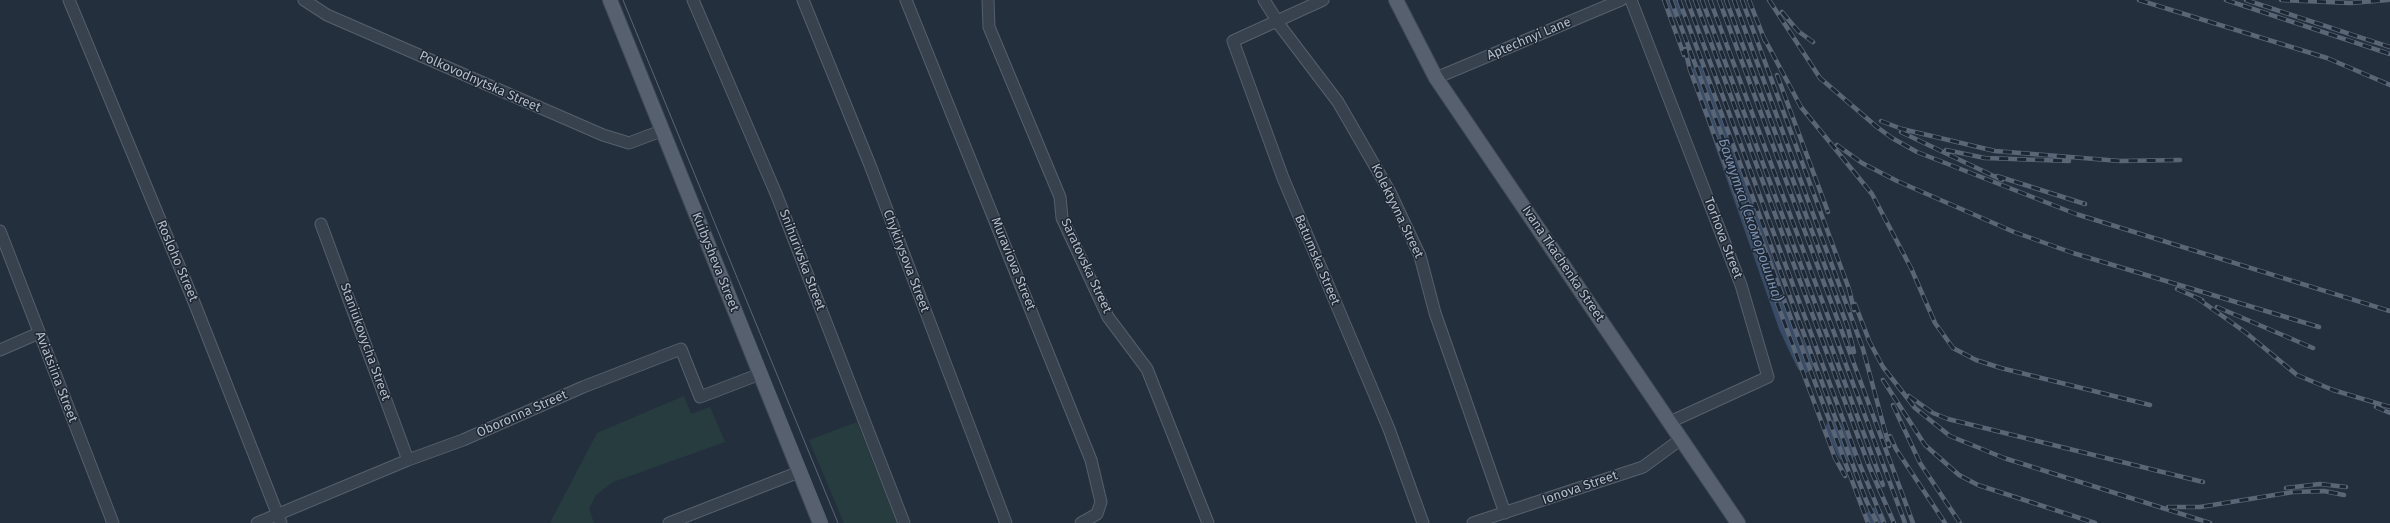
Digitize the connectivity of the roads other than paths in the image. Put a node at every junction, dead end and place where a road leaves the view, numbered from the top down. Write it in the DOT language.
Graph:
graph roads {
  1 [pos="69,0"];
  2 [pos="304,0"];
  3 [pos="610,0"];
  4 [pos="693,0"];
  5 [pos="803,0"];
  6 [pos="906,0"];
  7 [pos="988,0"];
  8 [pos="1264,0"];
  9 [pos="1323,0"];
  10 [pos="1396,0"];
  11 [pos="1621,0"];
  12 [pos="1631,0"];
  13 [pos="1277,21"];
  14 [pos="1436,78"];
  15 [pos="661,131"];
  16 [pos="321,224"];
  17 [pos="0,231"];
  18 [pos="39,333"];
  19 [pos="0,350"];
  20 [pos="760,374"];
  21 [pos="1670,422"];
  22 [pos="1681,439"];
  23 [pos="408,460"];
  24 [pos="798,472"];
  25 [pos="1505,513"];
  26 [pos="280,519"];
  27 [pos="113,523"];
  28 [pos="257,523"];
  29 [pos="669,523"];
  30 [pos="820,523"];
  31 [pos="904,523"];
  32 [pos="1006,523"];
  33 [pos="1081,523"];
  34 [pos="1208,523"];
  35 [pos="1423,523"];
  36 [pos="1474,523"];
  37 [pos="1738,523"];
  1 -- 26 [label="street, Rosloho Street"];
  2 -- 15 [label="street, Polkovodnytska Street"];
  3 -- 15 [label="main road, Kuibysheva Street"];
  4 -- 31 [label="street, Snihurivska Street"];
  5 -- 32 [label="street, Chykirysova Street"];
  6 -- 33 [label="street, Muraviova Street"];
  7 -- 34 [label="street, Saratovska Street"];
  8 -- 13 [label="street, Kolektyvna Street"];
  9 -- 13 [label="street"];
  10 -- 14 [label="main road, Ivana Tkachenka Street"];
  11 -- 14 [label="street, Aptechnyi Lane"];
  12 -- 21 [label="street, Torhova Street"];
  13 -- 25 [label="street, Kolektyvna Street"];
  13 -- 35 [label="street, Batumska Street"];
  14 -- 21 [label="main road, Ivana Tkachenka Street"];
  15 -- 20 [label="main road, Kuibysheva Street"];
  16 -- 23 [label="street, Staniukovycha Street"];
  17 -- 18 [label="street, Aviatsiina Street"];
  18 -- 19 [label="street"];
  18 -- 27 [label="street, Aviatsiina Street"];
  20 -- 23 [label="street, Oboronna Street"];
  20 -- 24 [label="main road, Kuibysheva Street"];
  21 -- 22 [label="main road, Ivana Tkachenka Street"];
  22 -- 25 [label="street, Ionova Street"];
  22 -- 37 [label="main road, Ivana Tkachenka Street"];
  23 -- 26 [label="street, Oboronna Street"];
  24 -- 29 [label="street"];
  24 -- 30 [label="main road, Kuibysheva Street"];
  25 -- 36 [label="street, Ionova Street"];
  26 -- 28 [label="street, Oboronna Street"];
}
